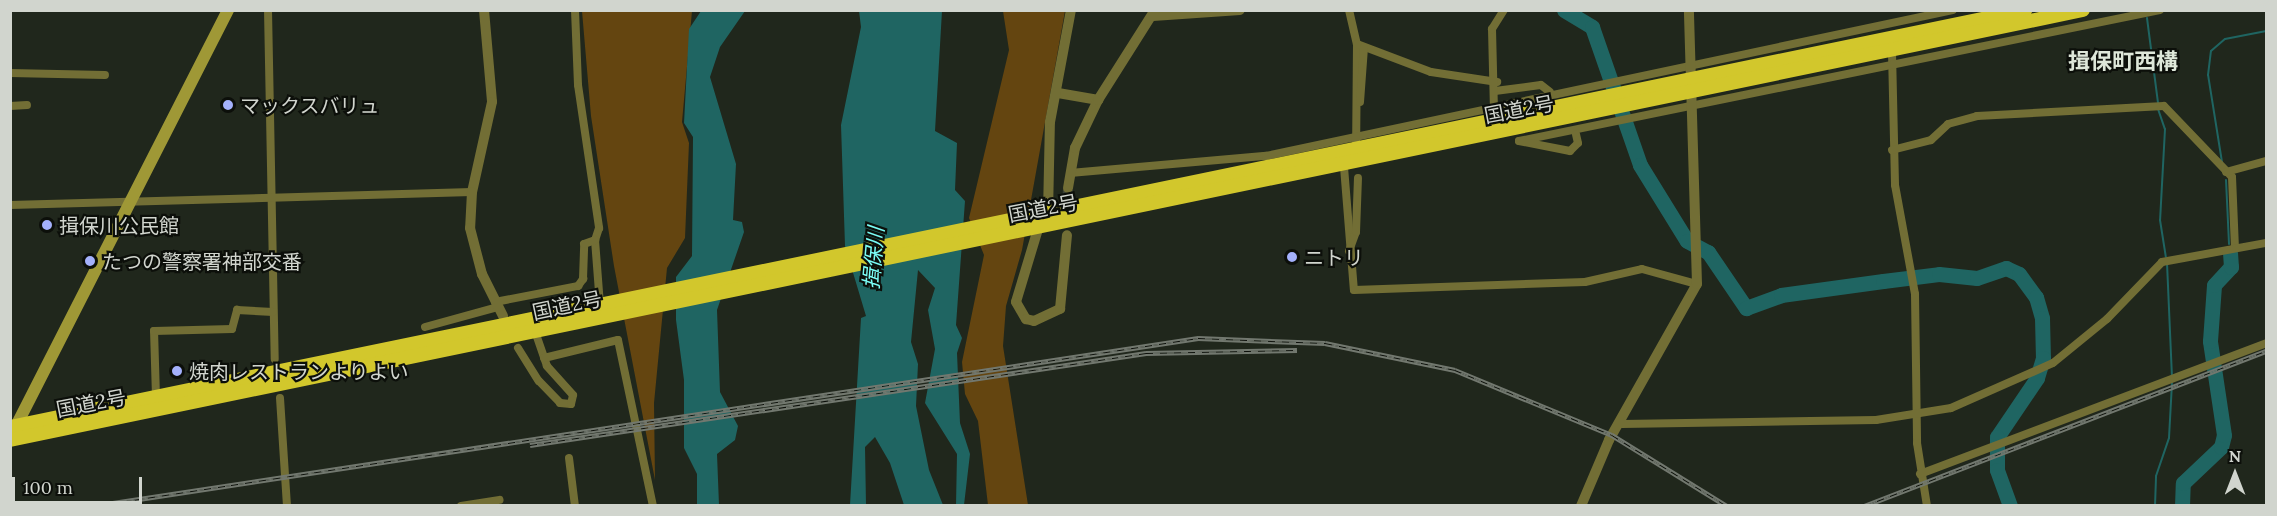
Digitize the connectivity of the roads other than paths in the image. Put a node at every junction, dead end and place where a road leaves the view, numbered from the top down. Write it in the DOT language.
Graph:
graph roads {
  1 [pos="228,10"];
  2 [pos="268,10"];
  3 [pos="484,10"];
  4 [pos="575,10"];
  5 [pos="1071,10"];
  6 [pos="1240,10"];
  7 [pos="1349,10"];
  8 [pos="1504,10"];
  9 [pos="1689,10"];
  10 [pos="1953,10"];
  11 [pos="2025,10"];
  12 [pos="2083,10"];
  13 [pos="2160,10"];
  14 [pos="1154,13"];
  15 [pos="1360,45"];
  16 [pos="1892,52"];
  17 [pos="1690,65"];
  18 [pos="1894,66"];
  19 [pos="10,73"];
  20 [pos="105,75"];
  21 [pos="1496,87"];
  22 [pos="1550,92"];
  23 [pos="1058,93"];
  24 [pos="1689,93"];
  25 [pos="1098,100"];
  26 [pos="1360,102"];
  27 [pos="27,105"];
  28 [pos="10,106"];
  29 [pos="1629,106"];
  30 [pos="1609,110"];
  31 [pos="1494,113"];
  32 [pos="1356,134"];
  33 [pos="1576,134"];
  34 [pos="1515,135"];
  35 [pos="1356,150"];
  36 [pos="1892,150"];
  37 [pos="2266,161"];
  38 [pos="1344,167"];
  39 [pos="2226,172"];
  40 [pos="1070,173"];
  41 [pos="1358,178"];
  42 [pos="1068,188"];
  43 [pos="472,192"];
  44 [pos="270,201"];
  45 [pos="130,202"];
  46 [pos="10,205"];
  47 [pos="1048,214"];
  48 [pos="1023,225"];
  49 [pos="1038,229"];
  50 [pos="1067,235"];
  51 [pos="595,240"];
  52 [pos="2266,243"];
  53 [pos="2235,248"];
  54 [pos="1348,254"];
  55 [pos="1697,284"];
  56 [pos="600,304"];
  57 [pos="499,308"];
  58 [pos="620,308"];
  59 [pos="273,312"];
  60 [pos="425,327"];
  61 [pos="535,332"];
  62 [pos="2266,343"];
  63 [pos="518,348"];
  64 [pos="544,358"];
  65 [pos="275,359"];
  66 [pos="156,397"];
  67 [pos="280,398"];
  68 [pos="1918,416"];
  69 [pos="1622,424"];
  70 [pos="12,433"];
  71 [pos="569,458"];
  72 [pos="1920,474"];
  73 [pos="500,500"];
  74 [pos="287,506"];
  75 [pos="461,506"];
  76 [pos="575,506"];
  77 [pos="653,506"];
  78 [pos="1581,506"];
  79 [pos="1927,506"];
  1 -- 45 [label="main road"];
  2 -- 44 [label="street"];
  3 -- 43 [label="street"];
  4 -- 51 [label="street"];
  5 -- 23 [label="street"];
  6 -- 14 [label="street"];
  7 -- 15 [label="street"];
  8 -- 21 [label="street"];
  9 -- 17 [label="street"];
  10 -- 17 [label="street"];
  11 -- 24 [label="highway, 国道2号"];
  12 -- 16 [label="highway, 国道2号"];
  13 -- 18 [label="street"];
  14 -- 25 [label="street"];
  15 -- 21 [label="street"];
  15 -- 26 [label="street"];
  15 -- 32 [label="street"];
  16 -- 18 [label="street"];
  16 -- 24 [label="highway, 国道2号"];
  17 -- 24 [label="street"];
  17 -- 31 [label="street"];
  18 -- 24 [label="street"];
  18 -- 36 [label="street"];
  19 -- 20 [label="street"];
  21 -- 22 [label="street"];
  21 -- 31 [label="street"];
  23 -- 25 [label="street"];
  23 -- 47 [label="street"];
  24 -- 29 [label="highway, 国道2号"];
  24 -- 29 [label="street"];
  24 -- 55 [label="street"];
  25 -- 40 [label="street"];
  27 -- 28 [label="street"];
  29 -- 30 [label="highway, 国道2号"];
  29 -- 30 [label="street"];
  30 -- 31 [label="highway, 国道2号"];
  30 -- 34 [label="highway, 国道2号"];
  31 -- 32 [label="street"];
  31 -- 35 [label="highway, 国道2号"];
  32 -- 35 [label="street"];
  32 -- 40 [label="street"];
  33 -- 34 [label="street"];
  34 -- 38 [label="highway, 国道2号"];
  35 -- 47 [label="highway, 国道2号"];
  36 -- 39 [label="street"];
  36 -- 68 [label="street"];
  37 -- 39 [label="street"];
  38 -- 49 [label="highway, 国道2号"];
  38 -- 54 [label="street"];
  39 -- 53 [label="street"];
  40 -- 42 [label="street"];
  41 -- 54 [label="street"];
  43 -- 44 [label="street"];
  43 -- 57 [label="street"];
  44 -- 45 [label="street"];
  44 -- 59 [label="street"];
  45 -- 46 [label="street"];
  45 -- 70 [label="main road"];
  47 -- 48 [label="highway, 国道2号"];
  48 -- 49 [label="highway, 国道2号"];
  48 -- 58 [label="highway, 国道2号"];
  49 -- 50 [label="street"];
  51 -- 56 [label="street"];
  51 -- 57 [label="street"];
  52 -- 53 [label="street"];
  53 -- 68 [label="street"];
  54 -- 55 [label="street"];
  55 -- 69 [label="street"];
  56 -- 58 [label="highway, 国道2号"];
  56 -- 66 [label="highway, 国道2号"];
  57 -- 60 [label="street"];
  58 -- 61 [label="highway, 国道2号"];
  59 -- 65 [label="street"];
  59 -- 66 [label="street"];
  61 -- 64 [label="street"];
  61 -- 70 [label="highway, 国道2号"];
  62 -- 72 [label="street"];
  63 -- 64 [label="street"];
  64 -- 77 [label="street"];
  66 -- 70 [label="highway, 国道2号"];
  67 -- 74 [label="street"];
  68 -- 69 [label="street"];
  68 -- 72 [label="street"];
  69 -- 78 [label="street"];
  71 -- 76 [label="street"];
  72 -- 79 [label="street"];
  73 -- 75 [label="street"];
}
